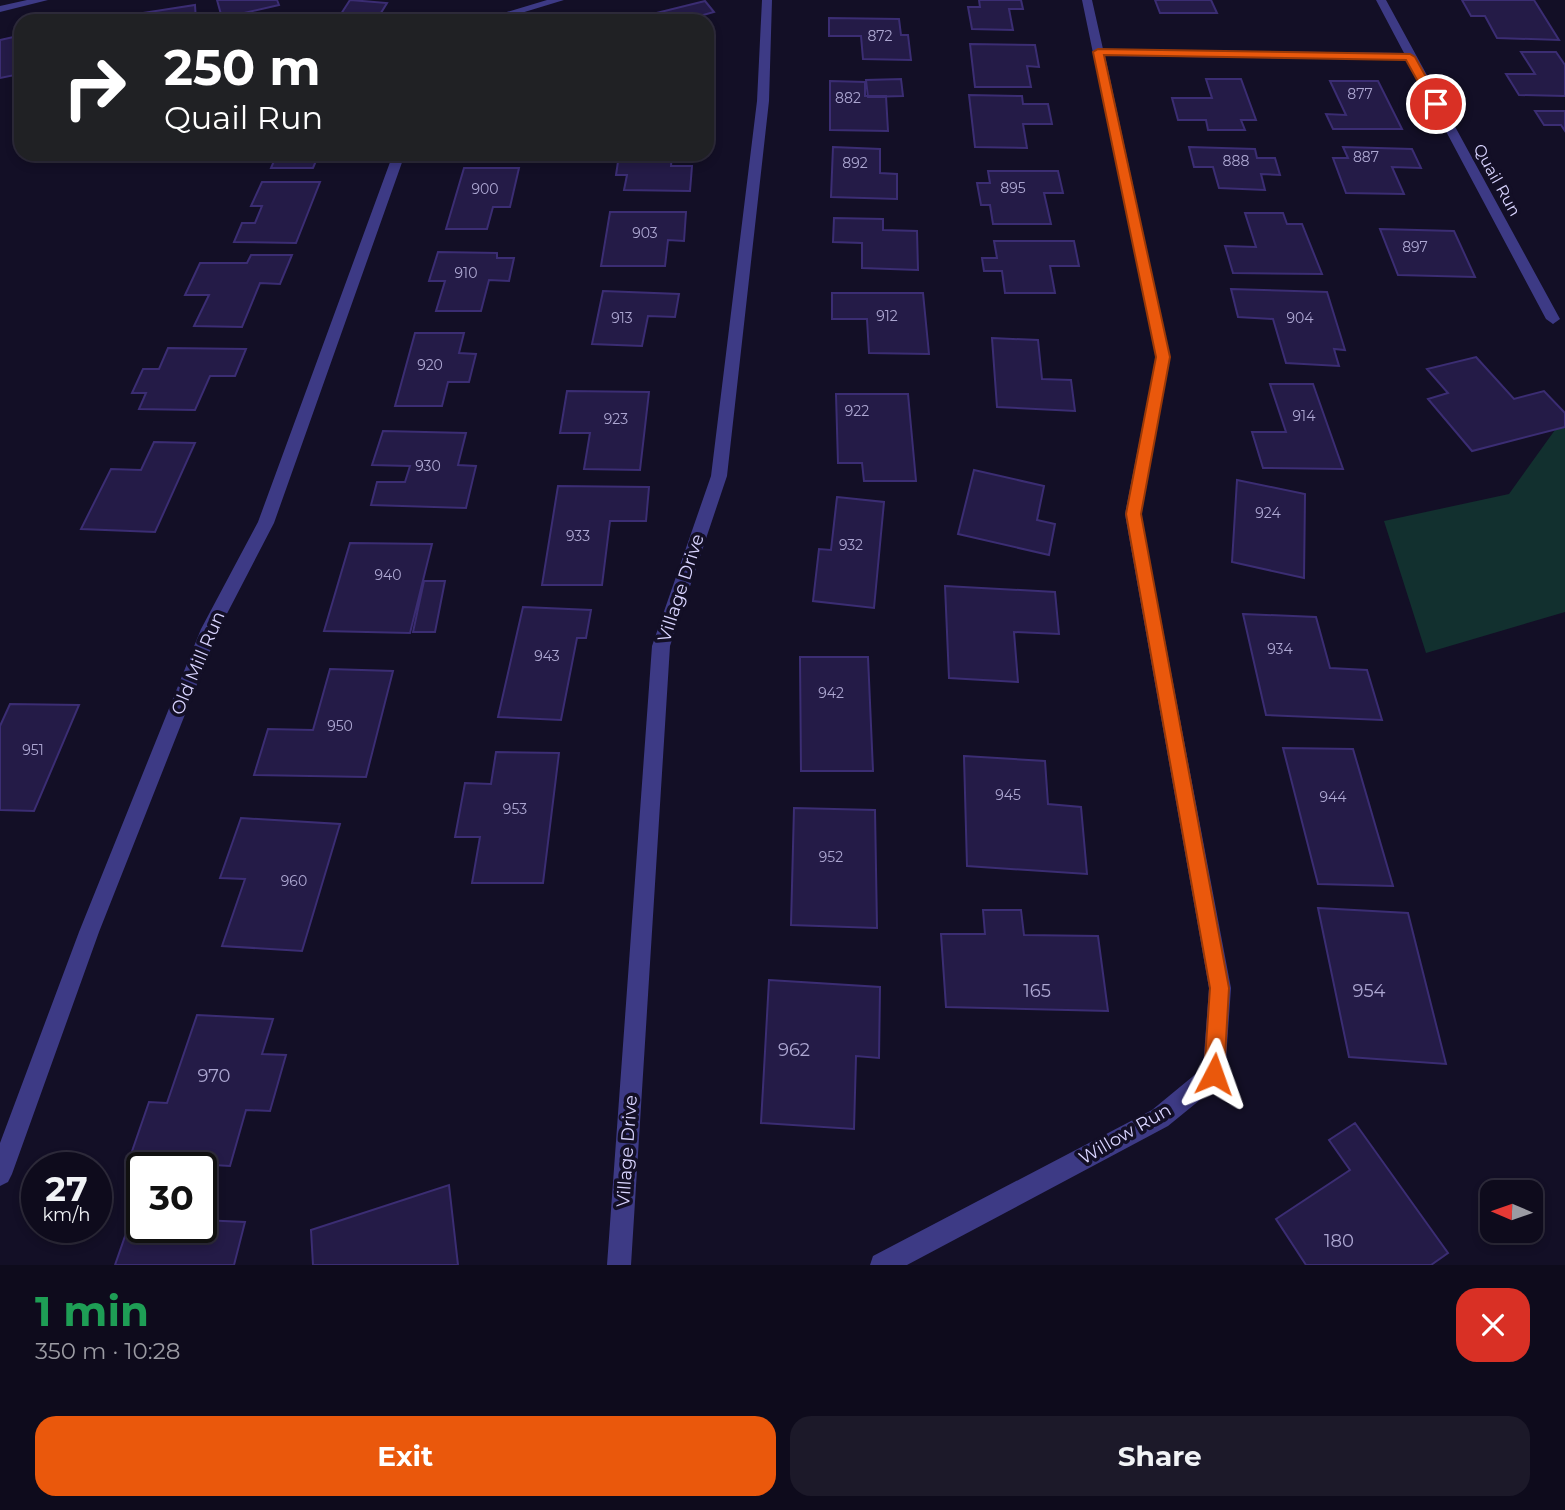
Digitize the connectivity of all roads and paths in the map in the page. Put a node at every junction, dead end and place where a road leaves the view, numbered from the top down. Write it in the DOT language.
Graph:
graph roads {
  1 [pos="43,0"];
  2 [pos="559,0"];
  3 [pos="766,0"];
  4 [pos="1087,0"];
  5 [pos="1381,0"];
  6 [pos="0,9"];
  7 [pos="508,14"];
  8 [pos="1098,52"];
  9 [pos="1410,57"];
  10 [pos="396,161"];
  11 [pos="1553,319"];
  12 [pos="0,1174"];
  13 [pos="619,1265"];
  14 [pos="882,1265"];
  1 -- 6 [label="street"];
  2 -- 7 [label="street"];
  3 -- 13 [label="street, Village Drive"];
  4 -- 8 [label="street, Willow Run"];
  5 -- 9 [label="street, Quail Run"];
  8 -- 9 [label="street"];
  8 -- 14 [label="street, Willow Run"];
  9 -- 11 [label="street, Quail Run"];
  10 -- 12 [label="street, Old Mill Run"];
}
